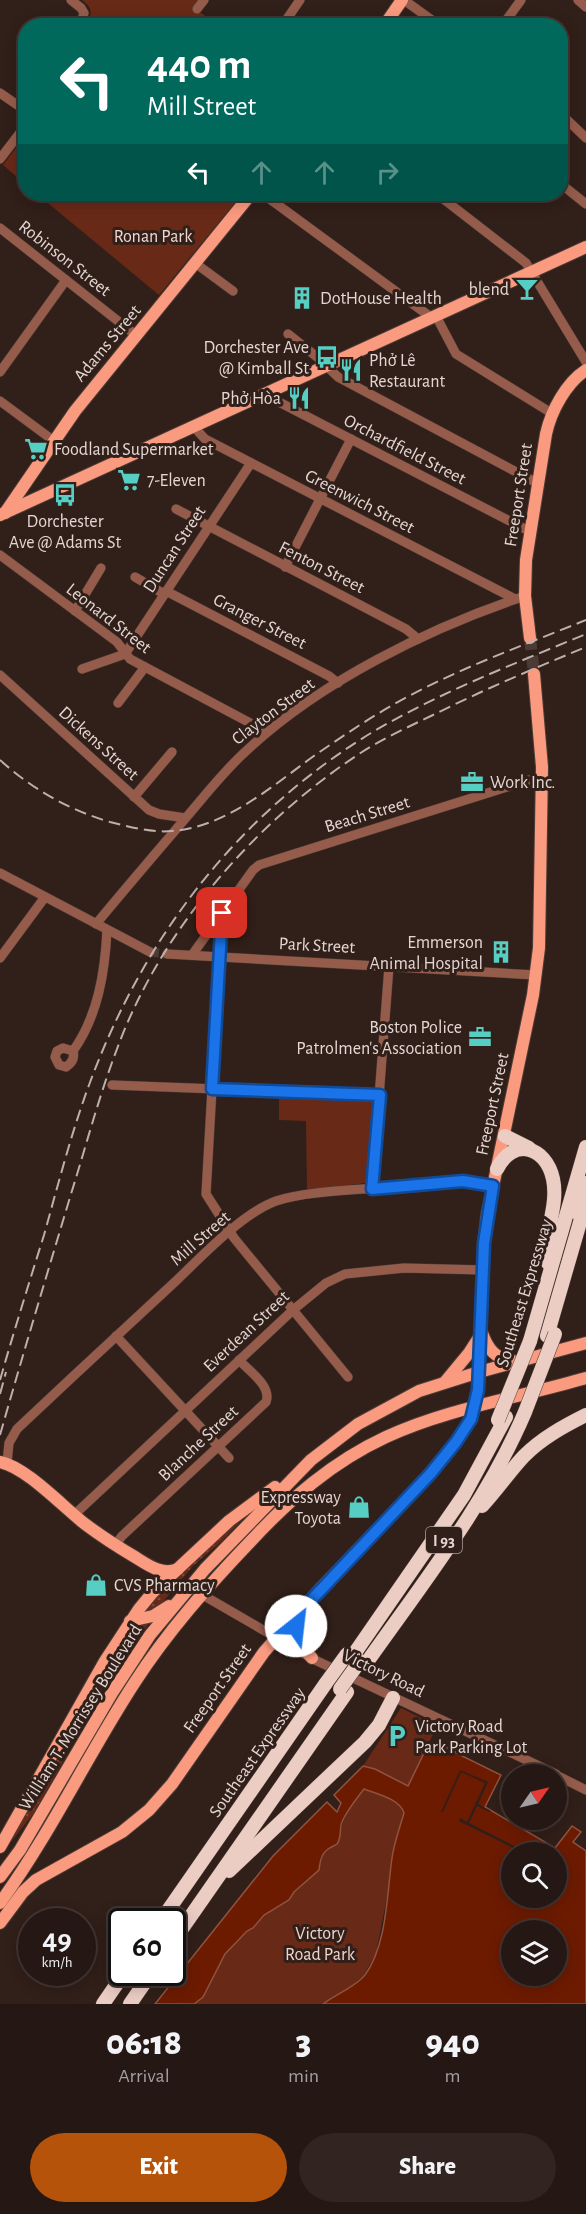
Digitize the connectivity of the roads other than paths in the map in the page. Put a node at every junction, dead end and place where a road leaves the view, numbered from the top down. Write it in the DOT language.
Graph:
graph roads {
  1 [pos="72,0"];
  2 [pos="204,0"];
  3 [pos="300,0"];
  4 [pos="403,0"];
  5 [pos="521,0"];
  6 [pos="578,0"];
  7 [pos="586,7"];
  8 [pos="197,9"];
  9 [pos="82,18"];
  10 [pos="288,18"];
  11 [pos="390,18"];
  12 [pos="429,18"];
  13 [pos="508,18"];
  14 [pos="0,93"];
  15 [pos="18,105"];
  16 [pos="568,121"];
  17 [pos="18,135"];
  18 [pos="586,138"];
  19 [pos="0,159"];
  20 [pos="568,190"];
  21 [pos="245,201"];
  22 [pos="273,201"];
  23 [pos="446,201"];
  24 [pos="586,204"];
  25 [pos="0,228"];
  26 [pos="586,247"];
  27 [pos="195,263"];
  28 [pos="532,272"];
  29 [pos="66,280"];
  30 [pos="233,291"];
  31 [pos="434,317"];
  32 [pos="288,334"];
  33 [pos="137,336"];
  34 [pos="586,362"];
  35 [pos="326,366"];
  36 [pos="586,370"];
  37 [pos="0,372"];
  38 [pos="268,393"];
  39 [pos="0,401"];
  40 [pos="553,414"];
  41 [pos="194,427"];
  42 [pos="351,439"];
  43 [pos="54,441"];
  44 [pos="251,462"];
  45 [pos="537,483"];
  46 [pos="321,499"];
  47 [pos="176,509"];
  48 [pos="2,516"];
  49 [pos="208,527"];
  50 [pos="529,531"];
  51 [pos="0,555"];
  52 [pos="285,567"];
  53 [pos="101,568"];
  54 [pos="135,577"];
  55 [pos="165,592"];
  56 [pos="520,598"];
  57 [pos="75,611"];
  58 [pos="530,638"];
  59 [pos="418,639"];
  60 [pos="125,654"];
  61 [pos="145,667"];
  62 [pos="82,669"];
  63 [pos="534,674"];
  64 [pos="0,675"];
  65 [pos="338,683"];
  66 [pos="118,703"];
  67 [pos="267,732"];
  68 [pos="172,752"];
  69 [pos="542,776"];
  70 [pos="134,797"];
  71 [pos="185,818"];
  72 [pos="0,873"];
  73 [pos="45,897"];
  74 [pos="222,913"];
  75 [pos="96,924"];
  76 [pos="107,930"];
  77 [pos="150,952"];
  78 [pos="167,954"];
  79 [pos="192,955"];
  80 [pos="220,956"];
  81 [pos="0,958"];
  82 [pos="389,966"];
  83 [pos="536,975"];
  84 [pos="73,1051"];
  85 [pos="112,1084"];
  86 [pos="212,1089"];
  87 [pos="380,1095"];
  88 [pos="505,1136"];
  89 [pos="586,1147"];
  90 [pos="534,1150"];
  91 [pos="497,1169"];
  92 [pos="586,1183"];
  93 [pos="493,1186"];
  94 [pos="372,1189"];
  95 [pos="586,1203"];
  96 [pos="230,1232"];
  97 [pos="586,1232"];
  98 [pos="483,1270"];
  99 [pos="549,1279"];
  100 [pos="293,1310"];
  101 [pos="482,1332"];
  102 [pos="116,1336"];
  103 [pos="543,1337"];
  104 [pos="586,1343"];
  105 [pos="240,1360"];
  106 [pos="521,1361"];
  107 [pos="479,1372"];
  108 [pos="348,1377"];
  109 [pos="586,1378"];
  110 [pos="444,1383"];
  111 [pos="474,1408"];
  112 [pos="185,1410"];
  113 [pos="586,1415"];
  114 [pos="512,1416"];
  115 [pos="218,1446"];
  116 [pos="230,1458"];
  117 [pos="3,1462"];
  118 [pos="301,1469"];
  119 [pos="74,1515"];
  120 [pos="465,1522"];
  121 [pos="115,1545"];
  122 [pos="154,1568"];
  123 [pos="178,1569"];
  124 [pos="185,1591"];
  125 [pos="153,1592"];
  126 [pos="201,1594"];
  127 [pos="300,1612"];
  128 [pos="130,1621"];
  129 [pos="277,1638"];
  130 [pos="312,1658"];
  131 [pos="356,1659"];
  132 [pos="336,1688"];
  133 [pos="393,1698"];
  134 [pos="90,1729"];
  135 [pos="51,1757"];
  136 [pos="533,1764"];
  137 [pos="567,1780"];
  138 [pos="586,1790"];
  139 [pos="34,1826"];
  140 [pos="0,1848"];
  141 [pos="28,1863"];
  142 [pos="0,1877"];
  143 [pos="40,1877"];
  144 [pos="214,1884"];
  145 [pos="0,1903"];
  146 [pos="171,1908"];
  147 [pos="178,1908"];
  148 [pos="186,1909"];
  149 [pos="0,1923"];
  150 [pos="186,1923"];
  151 [pos="115,1986"];
  152 [pos="123,1986"];
  153 [pos="133,1986"];
  154 [pos="142,1986"];
  155 [pos="103,2004"];
  156 [pos="111,2004"];
  157 [pos="121,2004"];
  158 [pos="130,2004"];
  1 -- 9 [label="street"];
  2 -- 8 [label="street"];
  3 -- 10 [label="street"];
  4 -- 11 [label="main road"];
  4 -- 12 [label="street"];
  5 -- 13 [label="street"];
  6 -- 7 [label="street"];
  14 -- 15 [label="street"];
  16 -- 18 [label="street"];
  17 -- 19 [label="street"];
  20 -- 24 [label="street"];
  21 -- 27 [label="main road, Adams Street"];
  22 -- 31 [label="street"];
  23 -- 28 [label="street"];
  25 -- 29 [label="street, Robinson Street"];
  26 -- 28 [label="main road"];
  27 -- 30 [label="street"];
  27 -- 33 [label="main road, Adams Street"];
  28 -- 31 [label="main road"];
  28 -- 34 [label="street"];
  29 -- 33 [label="street, Robinson Street"];
  29 -- 37 [label="street"];
  31 -- 35 [label="main road"];
  31 -- 40 [label="street"];
  32 -- 35 [label="street"];
  33 -- 43 [label="main road, Adams Street"];
  35 -- 38 [label="main road"];
  35 -- 45 [label="street"];
  36 -- 40 [label="main road, Freeport Street"];
  38 -- 41 [label="main road"];
  38 -- 42 [label="street, Orchardfield Street"];
  39 -- 43 [label="street"];
  40 -- 45 [label="main road, Freeport Street"];
  41 -- 44 [label="street, Greenwich Street"];
  41 -- 48 [label="main road"];
  42 -- 46 [label="street"];
  42 -- 50 [label="street, Orchardfield Street"];
  43 -- 48 [label="main road, Adams Street"];
  44 -- 46 [label="street, Greenwich Street"];
  44 -- 49 [label="street, Duncan Street"];
  45 -- 50 [label="main road, Freeport Street"];
  46 -- 52 [label="street"];
  46 -- 56 [label="street, Greenwich Street"];
  47 -- 49 [label="street, Fenton Street"];
  49 -- 52 [label="street, Fenton Street"];
  49 -- 55 [label="street, Duncan Street"];
  50 -- 56 [label="main road, Freeport Street"];
  51 -- 57 [label="street, Leonard Street"];
  52 -- 59 [label="street, Fenton Street"];
  53 -- 57 [label="street"];
  54 -- 55 [label="street, Granger Street"];
  55 -- 60 [label="street, Duncan Street"];
  55 -- 65 [label="street, Granger Street"];
  56 -- 58 [label="main road, Freeport Street"];
  56 -- 59 [label="street, Clayton Street"];
  57 -- 60 [label="street, Leonard Street"];
  59 -- 65 [label="street, Clayton Street"];
  60 -- 61 [label="street, Leonard Street"];
  60 -- 62 [label="street"];
  61 -- 66 [label="street"];
  61 -- 67 [label="street, Leonard Street"];
  63 -- 69 [label="main road, Freeport Street"];
  64 -- 70 [label="street, Dickens Street"];
  65 -- 67 [label="street, Clayton Street"];
  67 -- 71 [label="street, Clayton Street"];
  68 -- 70 [label="street"];
  69 -- 74 [label="street, Beach Street"];
  69 -- 83 [label="main road, Freeport Street"];
  70 -- 71 [label="street, Dickens Street"];
  71 -- 75 [label="street, Clayton Street"];
  72 -- 73 [label="street"];
  73 -- 75 [label="street"];
  73 -- 81 [label="street"];
  74 -- 79 [label="street, Beach Street"];
  74 -- 80 [label="street"];
  75 -- 76 [label="street"];
  76 -- 77 [label="street"];
  76 -- 84 [label="street"];
  78 -- 79 [label="street, Park Street"];
  79 -- 80 [label="street, Park Street"];
  80 -- 82 [label="street, Park Street"];
  80 -- 86 [label="street"];
  82 -- 83 [label="street, Park Street"];
  82 -- 87 [label="street"];
  83 -- 88 [label="main road, Freeport Street"];
  85 -- 86 [label="street"];
  86 -- 87 [label="street"];
  86 -- 96 [label="street"];
  87 -- 94 [label="street"];
  88 -- 90 [label="highway"];
  88 -- 91 [label="main road, Freeport Street"];
  89 -- 99 [label="highway, Southeast Expressway / I 93"];
  90 -- 91 [label="highway"];
  90 -- 99 [label="highway"];
  91 -- 93 [label="main road, Freeport Street"];
  92 -- 103 [label="highway, I 93"];
  93 -- 94 [label="street, Mill Street"];
  93 -- 98 [label="main road, Freeport Street"];
  94 -- 96 [label="street, Mill Street"];
  95 -- 103 [label="highway, I 93"];
  96 -- 100 [label="street"];
  96 -- 102 [label="street, Mill Street"];
  97 -- 103 [label="highway, Southeast Expressway / I 93"];
  98 -- 100 [label="street, Everdean Street"];
  98 -- 101 [label="main road, Freeport Street"];
  99 -- 103 [label="highway, Southeast Expressway / I 93"];
  100 -- 105 [label="street, Everdean Street"];
  100 -- 108 [label="street"];
  101 -- 106 [label="main road"];
  101 -- 107 [label="main road, Freeport Street"];
  101 -- 110 [label="main road"];
  102 -- 112 [label="street"];
  102 -- 117 [label="street, Mill Street"];
  103 -- 114 [label="highway, Southeast Expressway / I 93, bridge"];
  103 -- 114 [label="highway, Southeast Expressway / I 93, bridge"];
  104 -- 106 [label="main road, William T. Morrissey Boulevard"];
  105 -- 112 [label="street, Everdean Street"];
  105 -- 115 [label="street, Blanche Street"];
  106 -- 107 [label="main road, William T. Morrissey Boulevard"];
  107 -- 110 [label="main road, William T. Morrissey Boulevard"];
  107 -- 111 [label="main road, Freeport Street"];
  109 -- 111 [label="main road, William T. Morrissey Boulevard"];
  110 -- 118 [label="main road, William T. Morrissey Boulevard"];
  111 -- 126 [label="main road, William T. Morrissey Boulevard"];
  111 -- 127 [label="main road, Freeport Street"];
  112 -- 115 [label="street"];
  112 -- 119 [label="street, Everdean Street"];
  113 -- 120 [label="highway"];
  114 -- 120 [label="highway, Southeast Expressway / I 93"];
  114 -- 131 [label="highway, Southeast Expressway / I 93"];
  114 -- 131 [label="highway, I 93"];
  115 -- 116 [label="street"];
  115 -- 121 [label="street, Blanche Street"];
  117 -- 119 [label="main road"];
  118 -- 123 [label="main road"];
  118 -- 124 [label="main road, William T. Morrissey Boulevard"];
  119 -- 121 [label="main road"];
  120 -- 131 [label="highway, Southeast Expressway / I 93"];
  121 -- 122 [label="main road"];
  122 -- 123 [label="main road"];
  122 -- 125 [label="main road"];
  123 -- 125 [label="main road"];
  124 -- 128 [label="main road"];
  124 -- 134 [label="main road, William T. Morrissey Boulevard"];
  125 -- 128 [label="main road"];
  126 -- 129 [label="street, Victory Road"];
  126 -- 141 [label="main road, William T. Morrissey Boulevard"];
  127 -- 129 [label="main road, Freeport Street"];
  127 -- 130 [label="main road"];
  128 -- 135 [label="main road"];
  129 -- 130 [label="street, Victory Road"];
  129 -- 143 [label="main road, Freeport Street"];
  130 -- 133 [label="street, Victory Road"];
  131 -- 132 [label="highway, Southeast Expressway / I 93, bridge"];
  131 -- 132 [label="highway, Southeast Expressway / I 93"];
  132 -- 144 [label="highway, Southeast Expressway / I 93"];
  132 -- 146 [label="highway, Southeast Expressway / I 93"];
  132 -- 147 [label="highway, I 93"];
  132 -- 148 [label="highway, I 93"];
  133 -- 136 [label="street, Victory Road"];
  133 -- 144 [label="highway"];
  134 -- 135 [label="main road"];
  134 -- 139 [label="main road, William T. Morrissey Boulevard"];
  135 -- 140 [label="main road"];
  137 -- 138 [label="street, Victory Road"];
  139 -- 140 [label="main road"];
  139 -- 142 [label="main road, William T. Morrissey Boulevard"];
  141 -- 143 [label="main road"];
  141 -- 145 [label="main road, William T. Morrissey Boulevard"];
  143 -- 149 [label="main road, Freeport Street"];
  144 -- 150 [label="highway, Southeast Expressway / I 93"];
  151 -- 155 [label="highway"];
  152 -- 156 [label="highway"];
  153 -- 157 [label="highway"];
  154 -- 158 [label="highway"];
}
